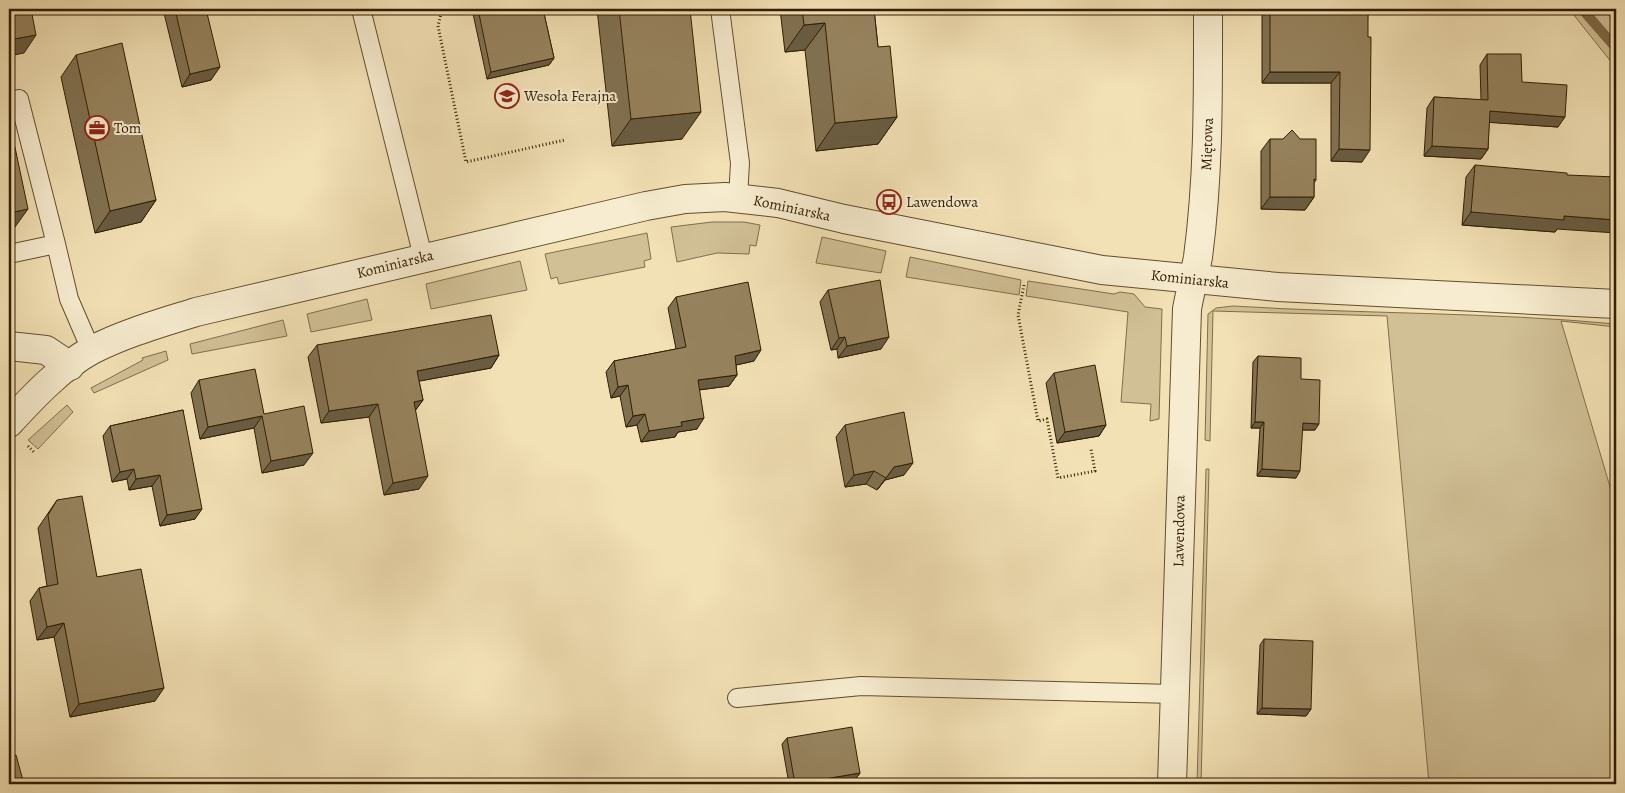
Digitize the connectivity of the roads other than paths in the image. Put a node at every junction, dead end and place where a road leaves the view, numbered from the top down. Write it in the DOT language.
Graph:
graph roads {
  1 [pos="361,9"];
  2 [pos="720,9"];
  3 [pos="1208,9"];
  4 [pos="9,101"];
  5 [pos="738,198"];
  6 [pos="56,244"];
  7 [pos="9,254"];
  8 [pos="423,257"];
  9 [pos="1192,279"];
  10 [pos="1616,304"];
  11 [pos="9,346"];
  12 [pos="81,358"];
  13 [pos="9,423"];
  14 [pos="1174,694"];
  15 [pos="737,698"];
  16 [pos="1172,784"];
  1 -- 8 [label="lane"];
  2 -- 5 [label="lane"];
  3 -- 9 [label="street, Miętowa"];
  4 -- 6 [label="lane"];
  5 -- 8 [label="street, Kominiarska"];
  5 -- 9 [label="street, Kominiarska"];
  6 -- 7 [label="lane"];
  6 -- 12 [label="lane"];
  8 -- 12 [label="street, Kominiarska"];
  9 -- 10 [label="street, Kominiarska"];
  9 -- 14 [label="street, Lawendowa"];
  11 -- 12 [label="street"];
  12 -- 13 [label="street, Kominiarska"];
  14 -- 15 [label="lane"];
  14 -- 16 [label="street, Lawendowa"];
}
